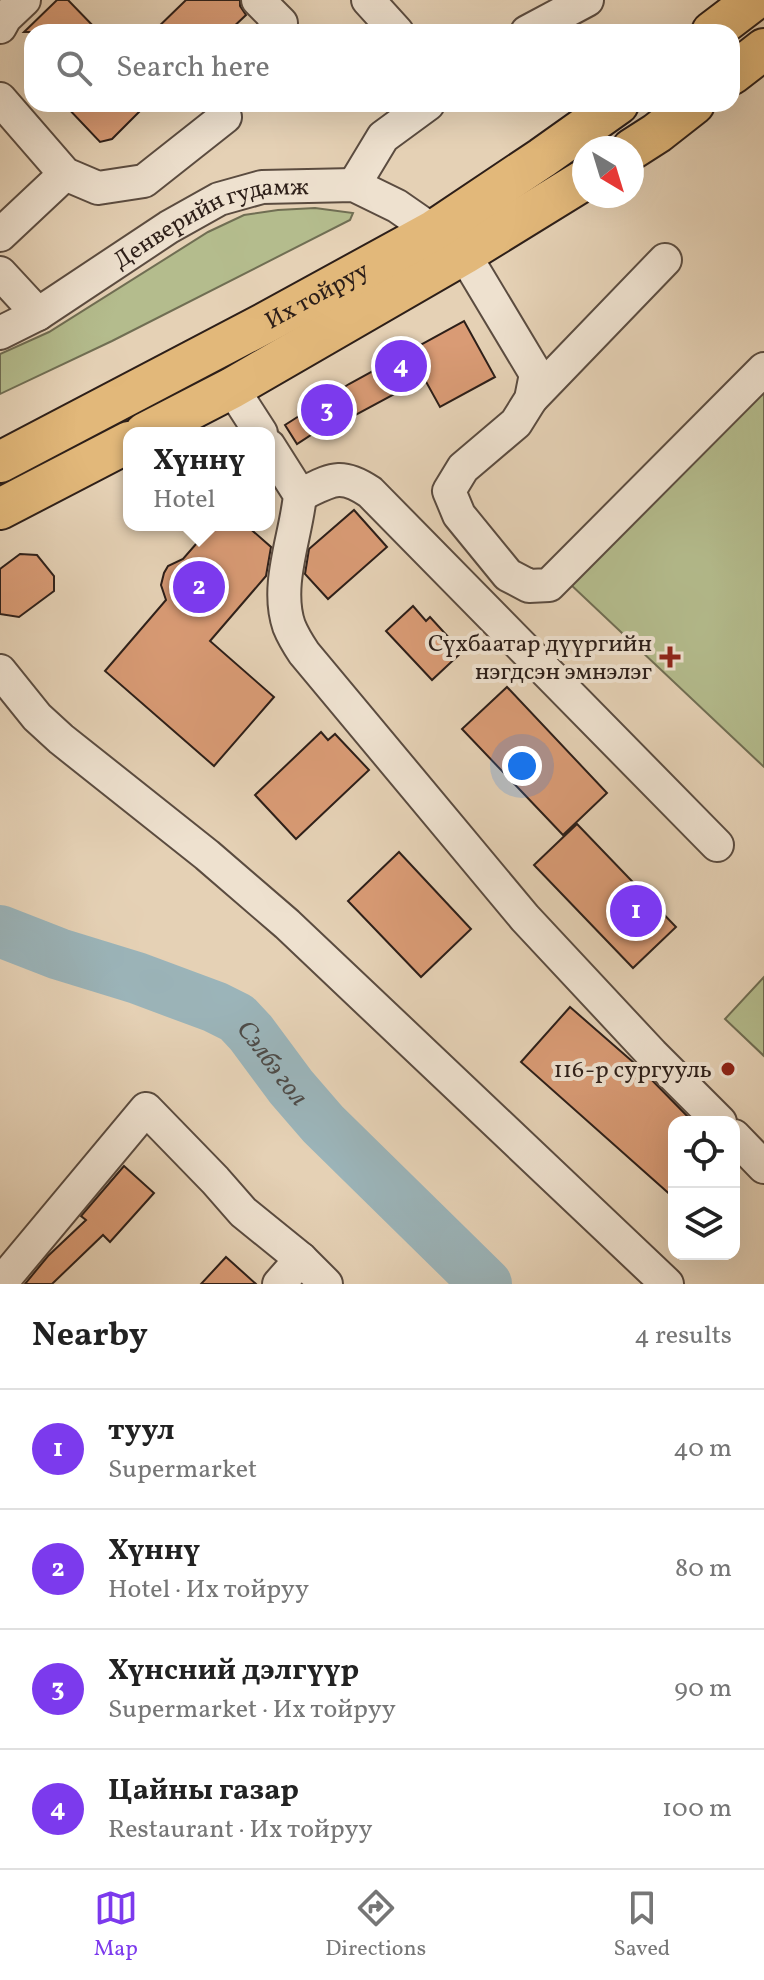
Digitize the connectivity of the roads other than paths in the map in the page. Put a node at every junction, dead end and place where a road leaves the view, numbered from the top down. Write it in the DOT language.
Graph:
graph roads {
  1 [pos="24,0"];
  2 [pos="258,0"];
  3 [pos="368,0"];
  4 [pos="550,0"];
  5 [pos="587,0"];
  6 [pos="754,0"];
  7 [pos="280,24"];
  8 [pos="390,24"];
  9 [pos="528,24"];
  10 [pos="542,24"];
  11 [pos="722,24"];
  12 [pos="0,27"];
  13 [pos="764,49"];
  14 [pos="740,68"];
  15 [pos="0,99"];
  16 [pos="223,112"];
  17 [pos="417,112"];
  18 [pos="607,112"];
  19 [pos="684,112"];
  20 [pos="644,141"];
  21 [pos="65,174"];
  22 [pos="354,185"];
  23 [pos="572,186"];
  24 [pos="0,235"];
  25 [pos="449,243"];
  26 [pos="665,260"];
  27 [pos="0,273"];
  28 [pos="38,314"];
  29 [pos="0,333"];
  30 [pos="764,369"];
  31 [pos="232,388"];
  32 [pos="531,399"];
  33 [pos="157,427"];
  34 [pos="257,427"];
  35 [pos="123,445"];
  36 [pos="275,455"];
  37 [pos="0,462"];
  38 [pos="300,495"];
  39 [pos="0,509"];
  40 [pos="0,671"];
  41 [pos="717,845"];
  42 [pos="714,1116"];
  43 [pos="740,1142"];
  44 [pos="764,1167"];
  45 [pos="301,1259"];
  46 [pos="0,1284"];
  47 [pos="279,1284"];
  48 [pos="326,1284"];
  49 [pos="667,1284"];
  1 -- 12 [label="street"];
  2 -- 7 [label="street"];
  3 -- 8 [label="street"];
  4 -- 9 [label="street"];
  5 -- 10 [label="street"];
  6 -- 11 [label="main road"];
  13 -- 14 [label="main road"];
  15 -- 21 [label="street"];
  16 -- 21 [label="street"];
  17 -- 22 [label="street"];
  18 -- 25 [label="main road, Их тойруу"];
  19 -- 20 [label="main road"];
  21 -- 24 [label="street"];
  22 -- 25 [label="street, Денверийн гудамж"];
  22 -- 28 [label="street, Денверийн гудамж"];
  23 -- 25 [label="main road, Их тойруу"];
  25 -- 31 [label="main road, Их тойруу"];
  25 -- 32 [label="street"];
  25 -- 37 [label="main road, Их тойруу"];
  26 -- 32 [label="street"];
  27 -- 28 [label="street"];
  28 -- 29 [label="street, Денверийн гудамж"];
  30 -- 32 [label="street"];
  31 -- 33 [label="main road, Их тойруу"];
  31 -- 34 [label="street"];
  35 -- 39 [label="main road"];
  36 -- 38 [label="street"];
  38 -- 41 [label="street"];
  38 -- 42 [label="street"];
  40 -- 49 [label="street"];
  43 -- 44 [label="street"];
  45 -- 46 [label="street"];
  45 -- 47 [label="street"];
  45 -- 48 [label="street"];
}
